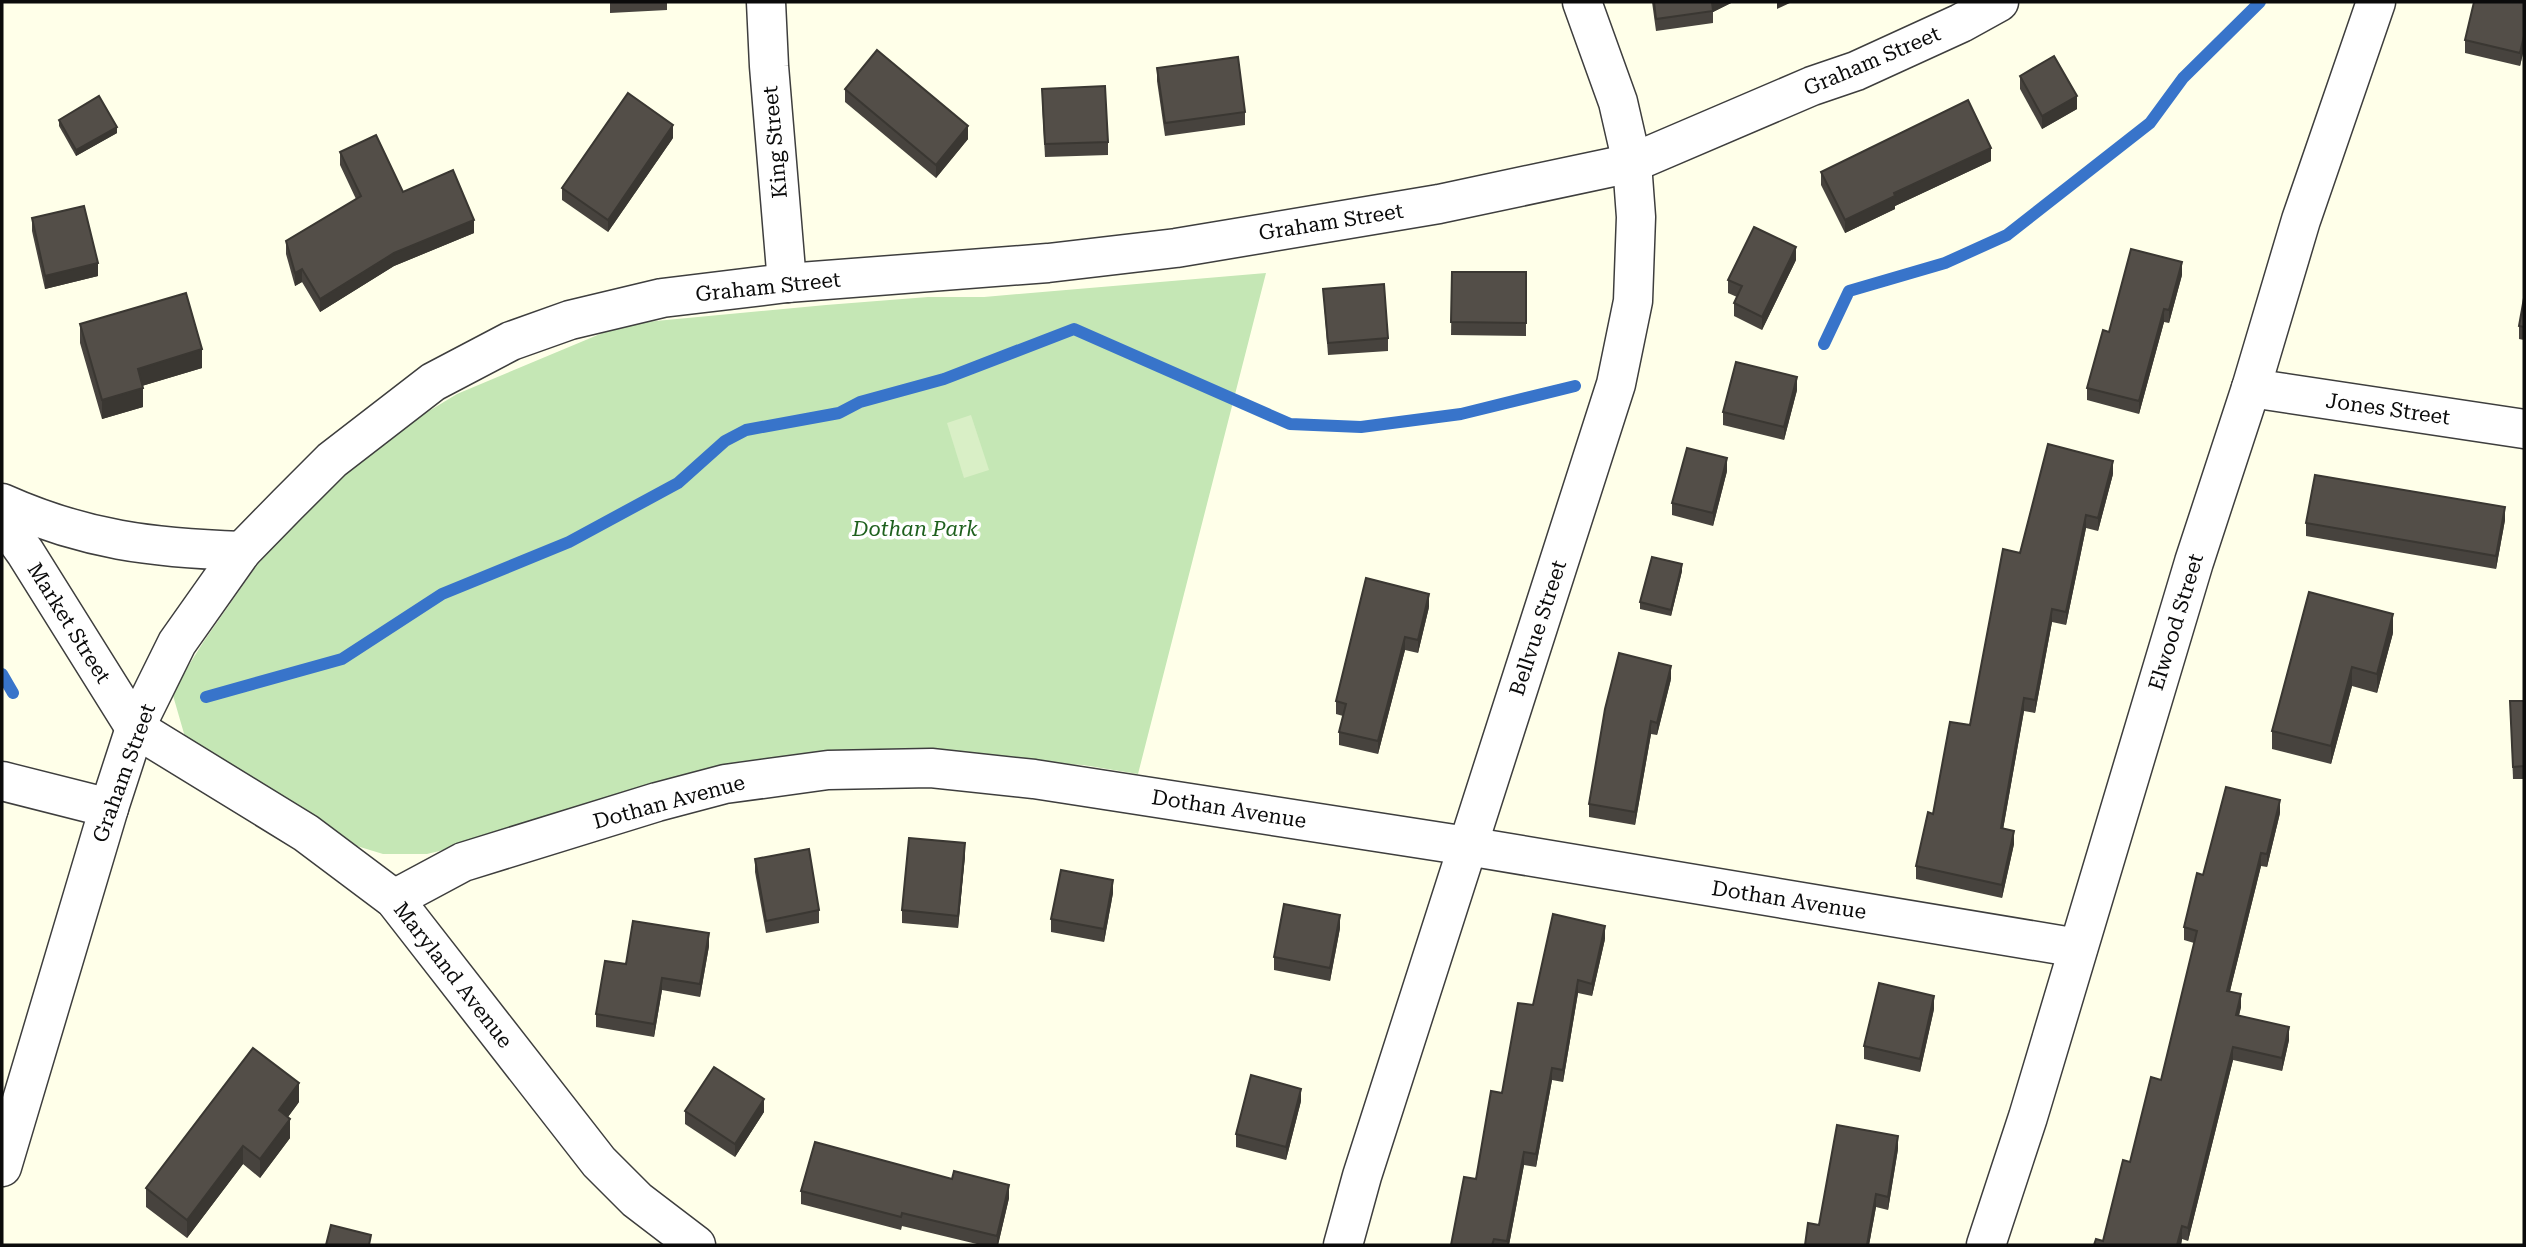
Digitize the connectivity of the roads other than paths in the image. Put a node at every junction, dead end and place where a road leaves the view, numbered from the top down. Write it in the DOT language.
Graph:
graph roads {
  1 [pos="766,2"];
  2 [pos="1582,2"];
  3 [pos="1999,2"];
  4 [pos="2376,2"];
  5 [pos="1632,163"];
  6 [pos="787,283"];
  7 [pos="2251,388"];
  8 [pos="2524,429"];
  9 [pos="2,503"];
  10 [pos="2,520"];
  11 [pos="242,551"];
  12 [pos="135,728"];
  13 [pos="2,781"];
  14 [pos="109,808"];
  15 [pos="1467,846"];
  16 [pos="394,899"];
  17 [pos="2078,948"];
  18 [pos="2,1167"];
  19 [pos="696,1245"];
  20 [pos="1343,1245"];
  21 [pos="1986,1245"];
  1 -- 6 [label="street, King Street"];
  2 -- 5 [label="street, Bellvue Street"];
  3 -- 5 [label="street, Graham Street"];
  4 -- 7 [label="street, Elwood Street"];
  5 -- 6 [label="street, Graham Street"];
  5 -- 15 [label="street, Bellvue Street"];
  6 -- 11 [label="street, Graham Street"];
  7 -- 8 [label="street, Jones Street"];
  7 -- 17 [label="street, Elwood Street"];
  9 -- 11 [label="street"];
  10 -- 12 [label="street, Market Street"];
  11 -- 12 [label="street, Graham Street"];
  12 -- 14 [label="street, Graham Street"];
  12 -- 16 [label="street, Maryland Avenue"];
  13 -- 14 [label="street"];
  14 -- 18 [label="street, Graham Street"];
  15 -- 16 [label="street, Dothan Avenue"];
  15 -- 17 [label="street, Dothan Avenue"];
  15 -- 20 [label="street, Bellvue Street"];
  16 -- 19 [label="street, Maryland Avenue"];
  17 -- 21 [label="street, Elwood Street"];
}
